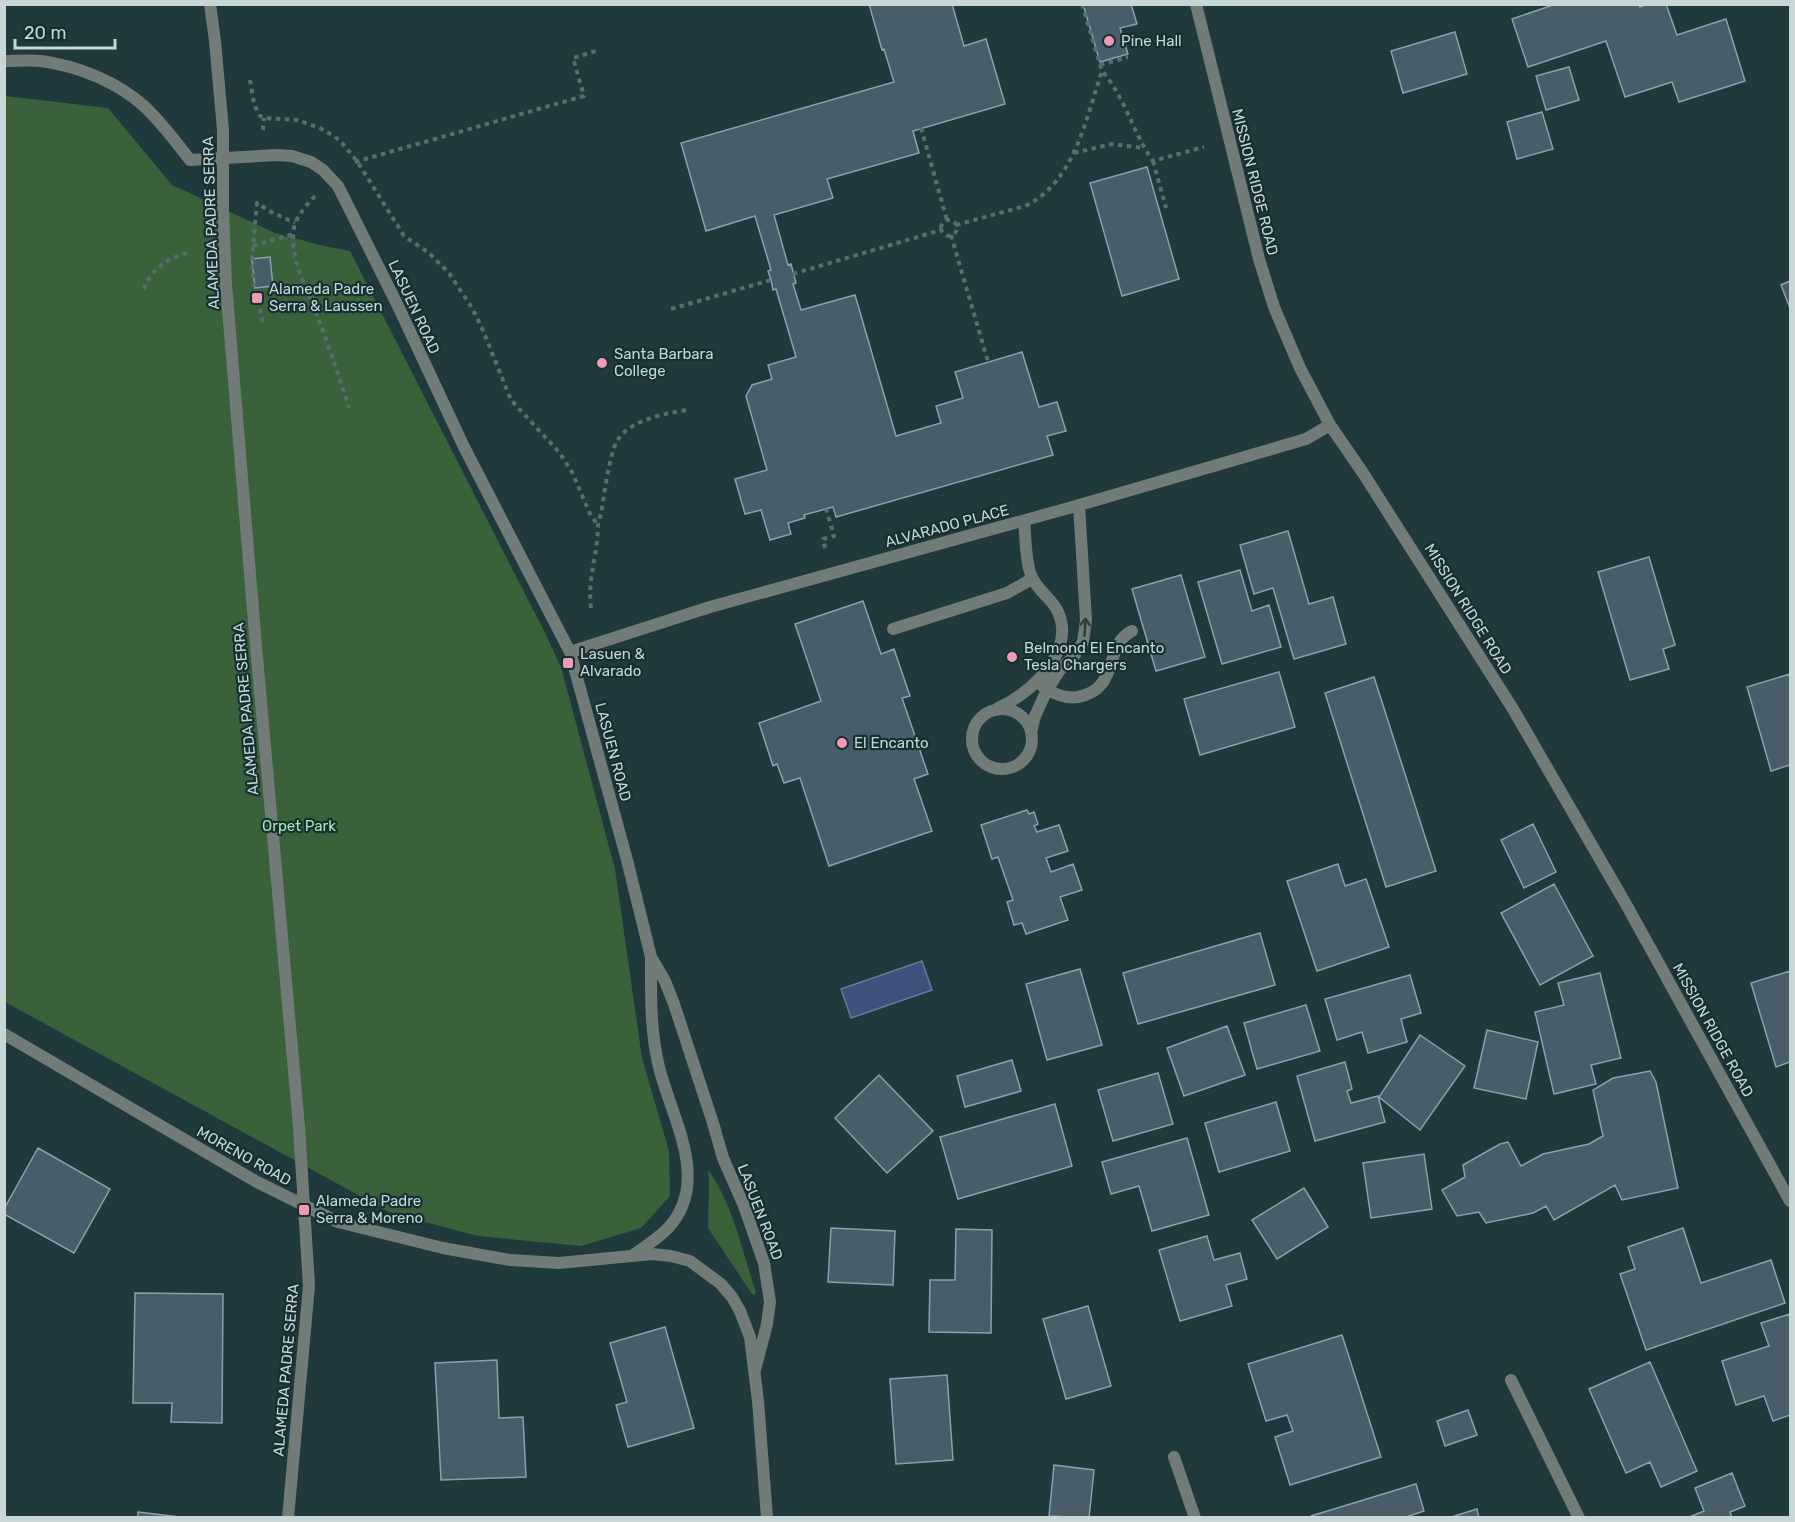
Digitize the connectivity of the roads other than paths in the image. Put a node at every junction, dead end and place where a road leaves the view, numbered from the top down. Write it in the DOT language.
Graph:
graph roads {
  1 [pos="210,4"];
  2 [pos="1196,4"];
  3 [pos="4,61"];
  4 [pos="223,159"];
  5 [pos="1330,425"];
  6 [pos="1079,505"];
  7 [pos="1024,521"];
  8 [pos="1032,579"];
  9 [pos="893,629"];
  10 [pos="1132,631"];
  11 [pos="570,652"];
  12 [pos="1036,682"];
  13 [pos="1047,690"];
  14 [pos="998,708"];
  15 [pos="1031,733"];
  16 [pos="651,957"];
  17 [pos="4,1034"];
  18 [pos="1791,1201"];
  19 [pos="304,1205"];
  20 [pos="632,1255"];
  21 [pos="755,1370"];
  22 [pos="1511,1380"];
  23 [pos="1174,1457"];
  24 [pos="288,1518"];
  25 [pos="767,1518"];
  26 [pos="1195,1518"];
  27 [pos="1579,1518"];
  1 -- 4 [label="street, ALAMEDA PADRE SERRA"];
  2 -- 5 [label="street, MISSION RIDGE ROAD"];
  3 -- 4 [label="street, LASUEN ROAD"];
  4 -- 11 [label="street, LASUEN ROAD"];
  4 -- 19 [label="street, ALAMEDA PADRE SERRA"];
  5 -- 6 [label="street, ALVARADO PLACE"];
  5 -- 18 [label="street, MISSION RIDGE ROAD"];
  6 -- 7 [label="street, ALVARADO PLACE"];
  13 -- 6 [label="street, one-way"];
  7 -- 8 [label="street"];
  7 -- 11 [label="street, ALVARADO PLACE"];
  8 -- 9 [label="street"];
  8 -- 12 [label="street"];
  10 -- 13 [label="street"];
  11 -- 16 [label="street, LASUEN ROAD"];
  12 -- 13 [label="street"];
  12 -- 14 [label="street"];
  13 -- 15 [label="street"];
  14 -- 15 [label="street"];
  14 -- 15 [label="street"];
  16 -- 20 [label="street"];
  16 -- 21 [label="street, LASUEN ROAD"];
  17 -- 19 [label="street, MORENO ROAD"];
  19 -- 20 [label="street, MORENO ROAD"];
  19 -- 24 [label="street, ALAMEDA PADRE SERRA"];
  20 -- 21 [label="street, LASUEN ROAD"];
  21 -- 25 [label="street, LASUEN ROAD"];
  22 -- 27 [label="street"];
  23 -- 26 [label="street"];
}
